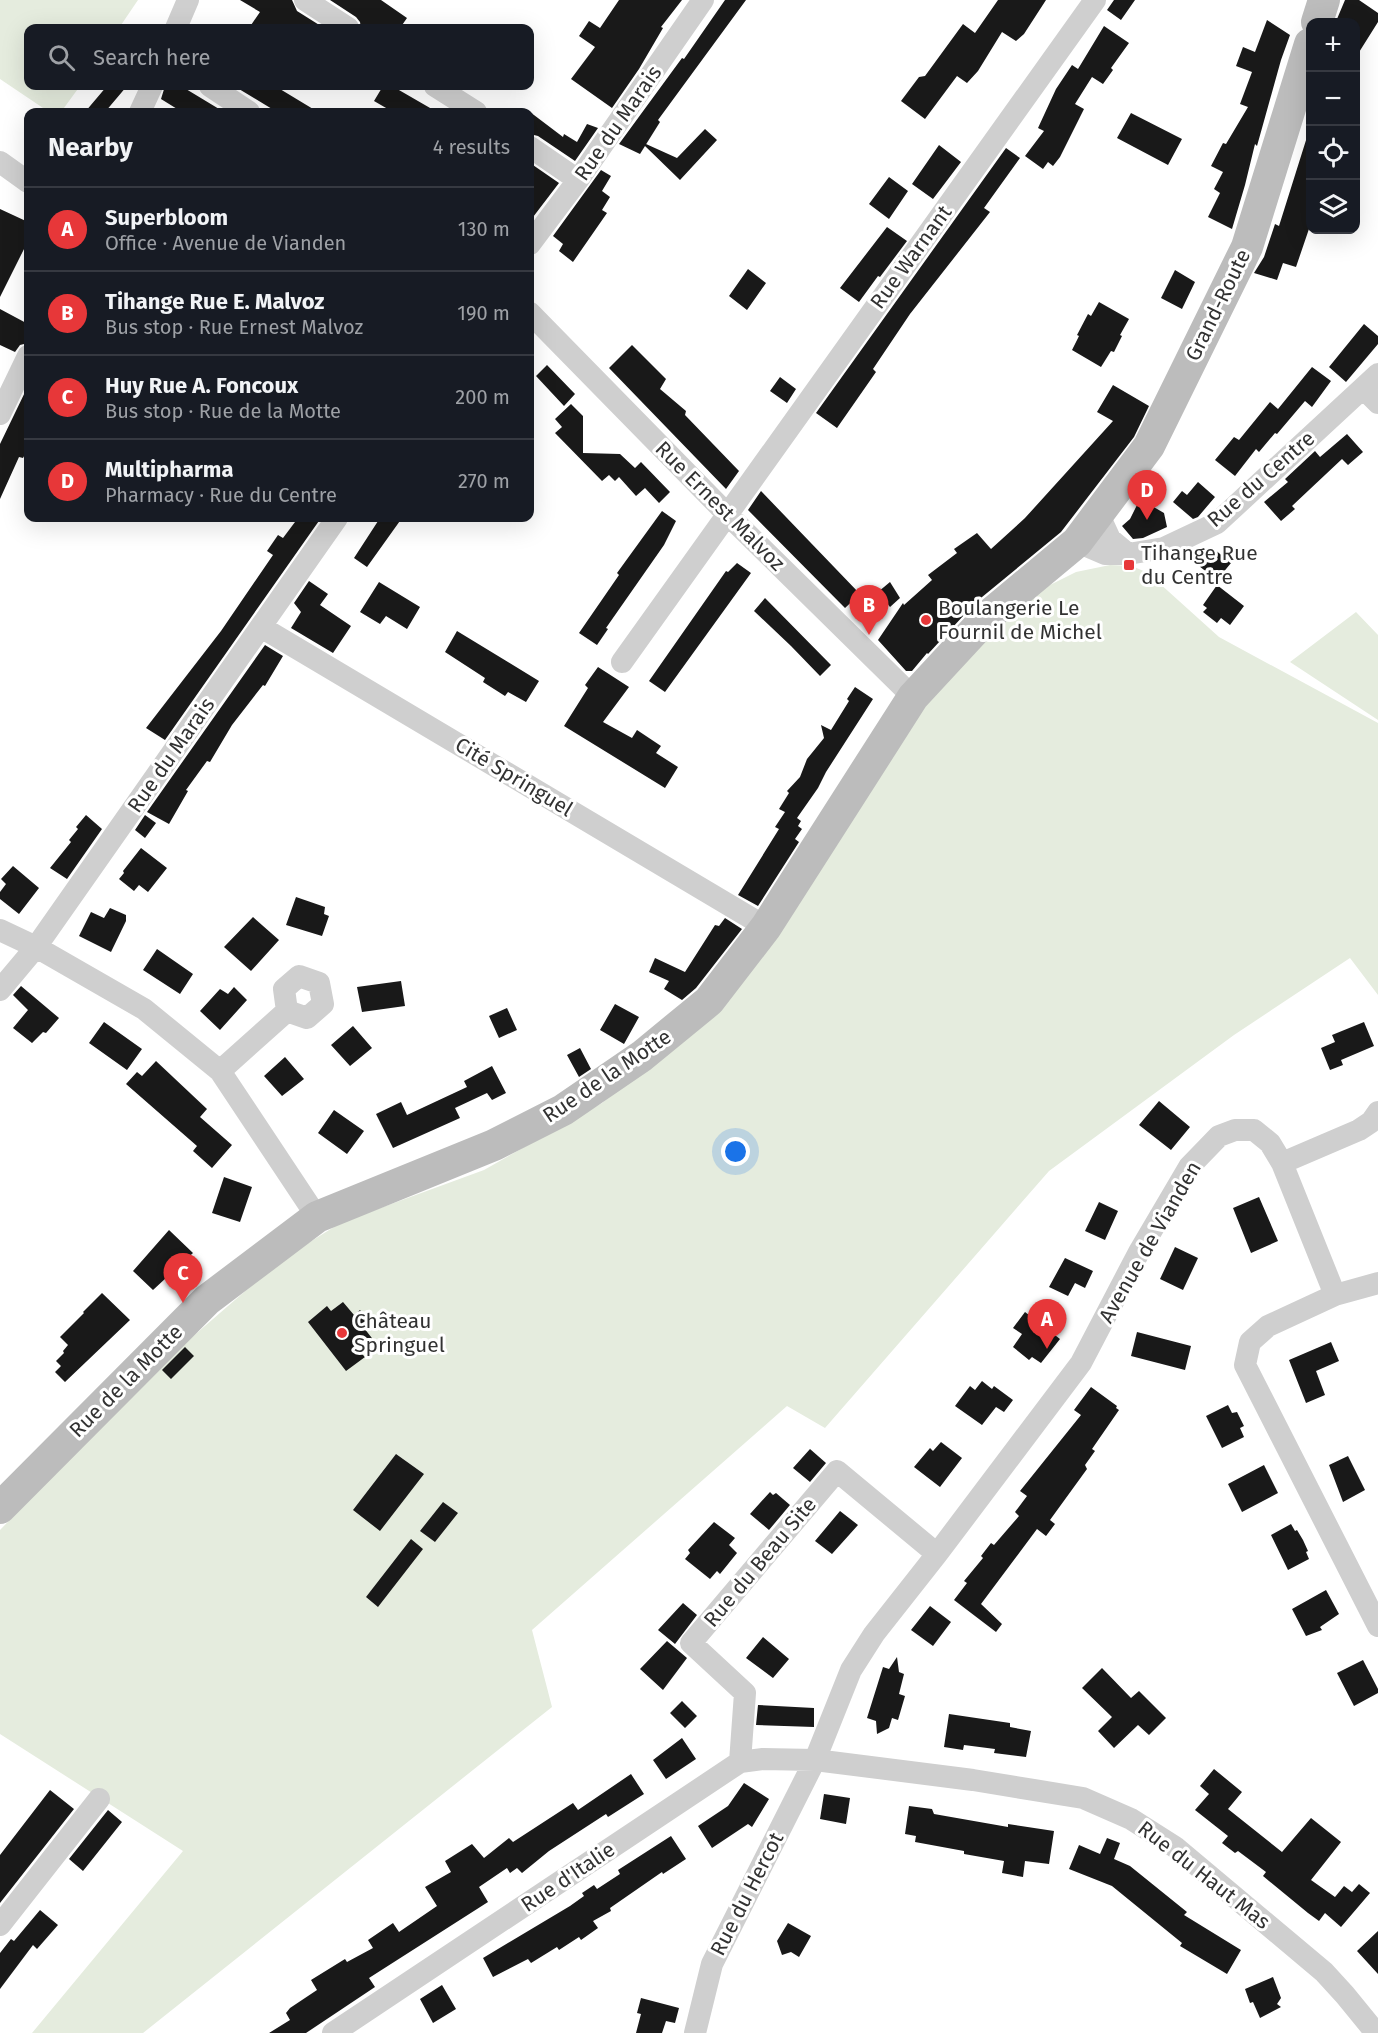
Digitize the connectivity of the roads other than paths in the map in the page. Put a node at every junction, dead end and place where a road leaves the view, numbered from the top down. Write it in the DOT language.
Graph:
graph roads {
  1 [pos="188,0"];
  2 [pos="305,0"];
  3 [pos="703,0"];
  4 [pos="1095,0"];
  5 [pos="1324,0"];
  6 [pos="1318,18"];
  7 [pos="178,24"];
  8 [pos="342,24"];
  9 [pos="1306,60"];
  10 [pos="150,90"];
  11 [pos="216,90"];
  12 [pos="441,90"];
  13 [pos="142,108"];
  14 [pos="243,108"];
  15 [pos="470,108"];
  16 [pos="534,150"];
  17 [pos="0,162"];
  18 [pos="24,180"];
  19 [pos="579,180"];
  20 [pos="534,239"];
  21 [pos="534,318"];
  22 [pos="24,364"];
  23 [pos="1373,388"];
  24 [pos="0,414"];
  25 [pos="727,514"];
  26 [pos="1099,515"];
  27 [pos="334,522"];
  28 [pos="1077,542"];
  29 [pos="1128,554"];
  30 [pos="261,627"];
  31 [pos="622,662"];
  32 [pos="913,697"];
  33 [pos="766,927"];
  34 [pos="0,930"];
  35 [pos="36,947"];
  36 [pos="0,990"];
  37 [pos="287,1011"];
  38 [pos="220,1071"];
  39 [pos="1378,1112"];
  40 [pos="1282,1163"];
  41 [pos="317,1217"];
  42 [pos="1378,1282"];
  43 [pos="1335,1295"];
  44 [pos="0,1508"];
  45 [pos="937,1554"];
  46 [pos="1378,1626"];
  47 [pos="815,1760"];
  48 [pos="740,1762"];
  49 [pos="99,1799"];
  50 [pos="0,1926"];
  51 [pos="333,2033"];
  52 [pos="695,2033"];
  53 [pos="1376,2033"];
  1 -- 7 [label="street"];
  2 -- 8 [label="street"];
  3 -- 19 [label="street, Rue du Marais"];
  4 -- 25 [label="street, Rue Warnant"];
  5 -- 6 [label="street"];
  9 -- 26 [label="street, Grand-Route"];
  10 -- 13 [label="street"];
  11 -- 14 [label="street"];
  12 -- 15 [label="street"];
  16 -- 19 [label="street"];
  17 -- 18 [label="street"];
  19 -- 20 [label="street, Rue du Marais"];
  21 -- 25 [label="street, Rue Ernest Malvoz"];
  22 -- 24 [label="street"];
  23 -- 29 [label="street, Rue du Centre"];
  25 -- 31 [label="street, Rue Warnant"];
  25 -- 32 [label="street, Rue Ernest Malvoz"];
  26 -- 28 [label="street, Grand-Route"];
  26 -- 29 [label="street"];
  27 -- 30 [label="street, Rue du Marais"];
  28 -- 29 [label="street, Rue du Centre"];
  28 -- 32 [label="street, Rue de la Motte"];
  30 -- 33 [label="street, Cité Springuel"];
  30 -- 35 [label="street, Rue du Marais"];
  32 -- 33 [label="street, Rue de la Motte"];
  33 -- 41 [label="street, Rue de la Motte"];
  34 -- 35 [label="street"];
  35 -- 36 [label="street, Rue du Marais"];
  35 -- 38 [label="street"];
  37 -- 38 [label="street"];
  38 -- 41 [label="street"];
  39 -- 40 [label="street"];
  40 -- 43 [label="street, Avenue de Vianden"];
  40 -- 45 [label="street, Avenue de Vianden"];
  41 -- 44 [label="street, Rue de la Motte"];
  42 -- 43 [label="street"];
  43 -- 46 [label="street"];
  45 -- 47 [label="street, Avenue de Vianden"];
  45 -- 48 [label="street, Rue du Beau Site"];
  47 -- 48 [label="street, Rue d'Italie"];
  47 -- 52 [label="street, Rue du Hercot"];
  47 -- 53 [label="street, Rue du Haut Mas"];
  48 -- 51 [label="street, Rue d'Italie"];
  49 -- 50 [label="street"];
}
